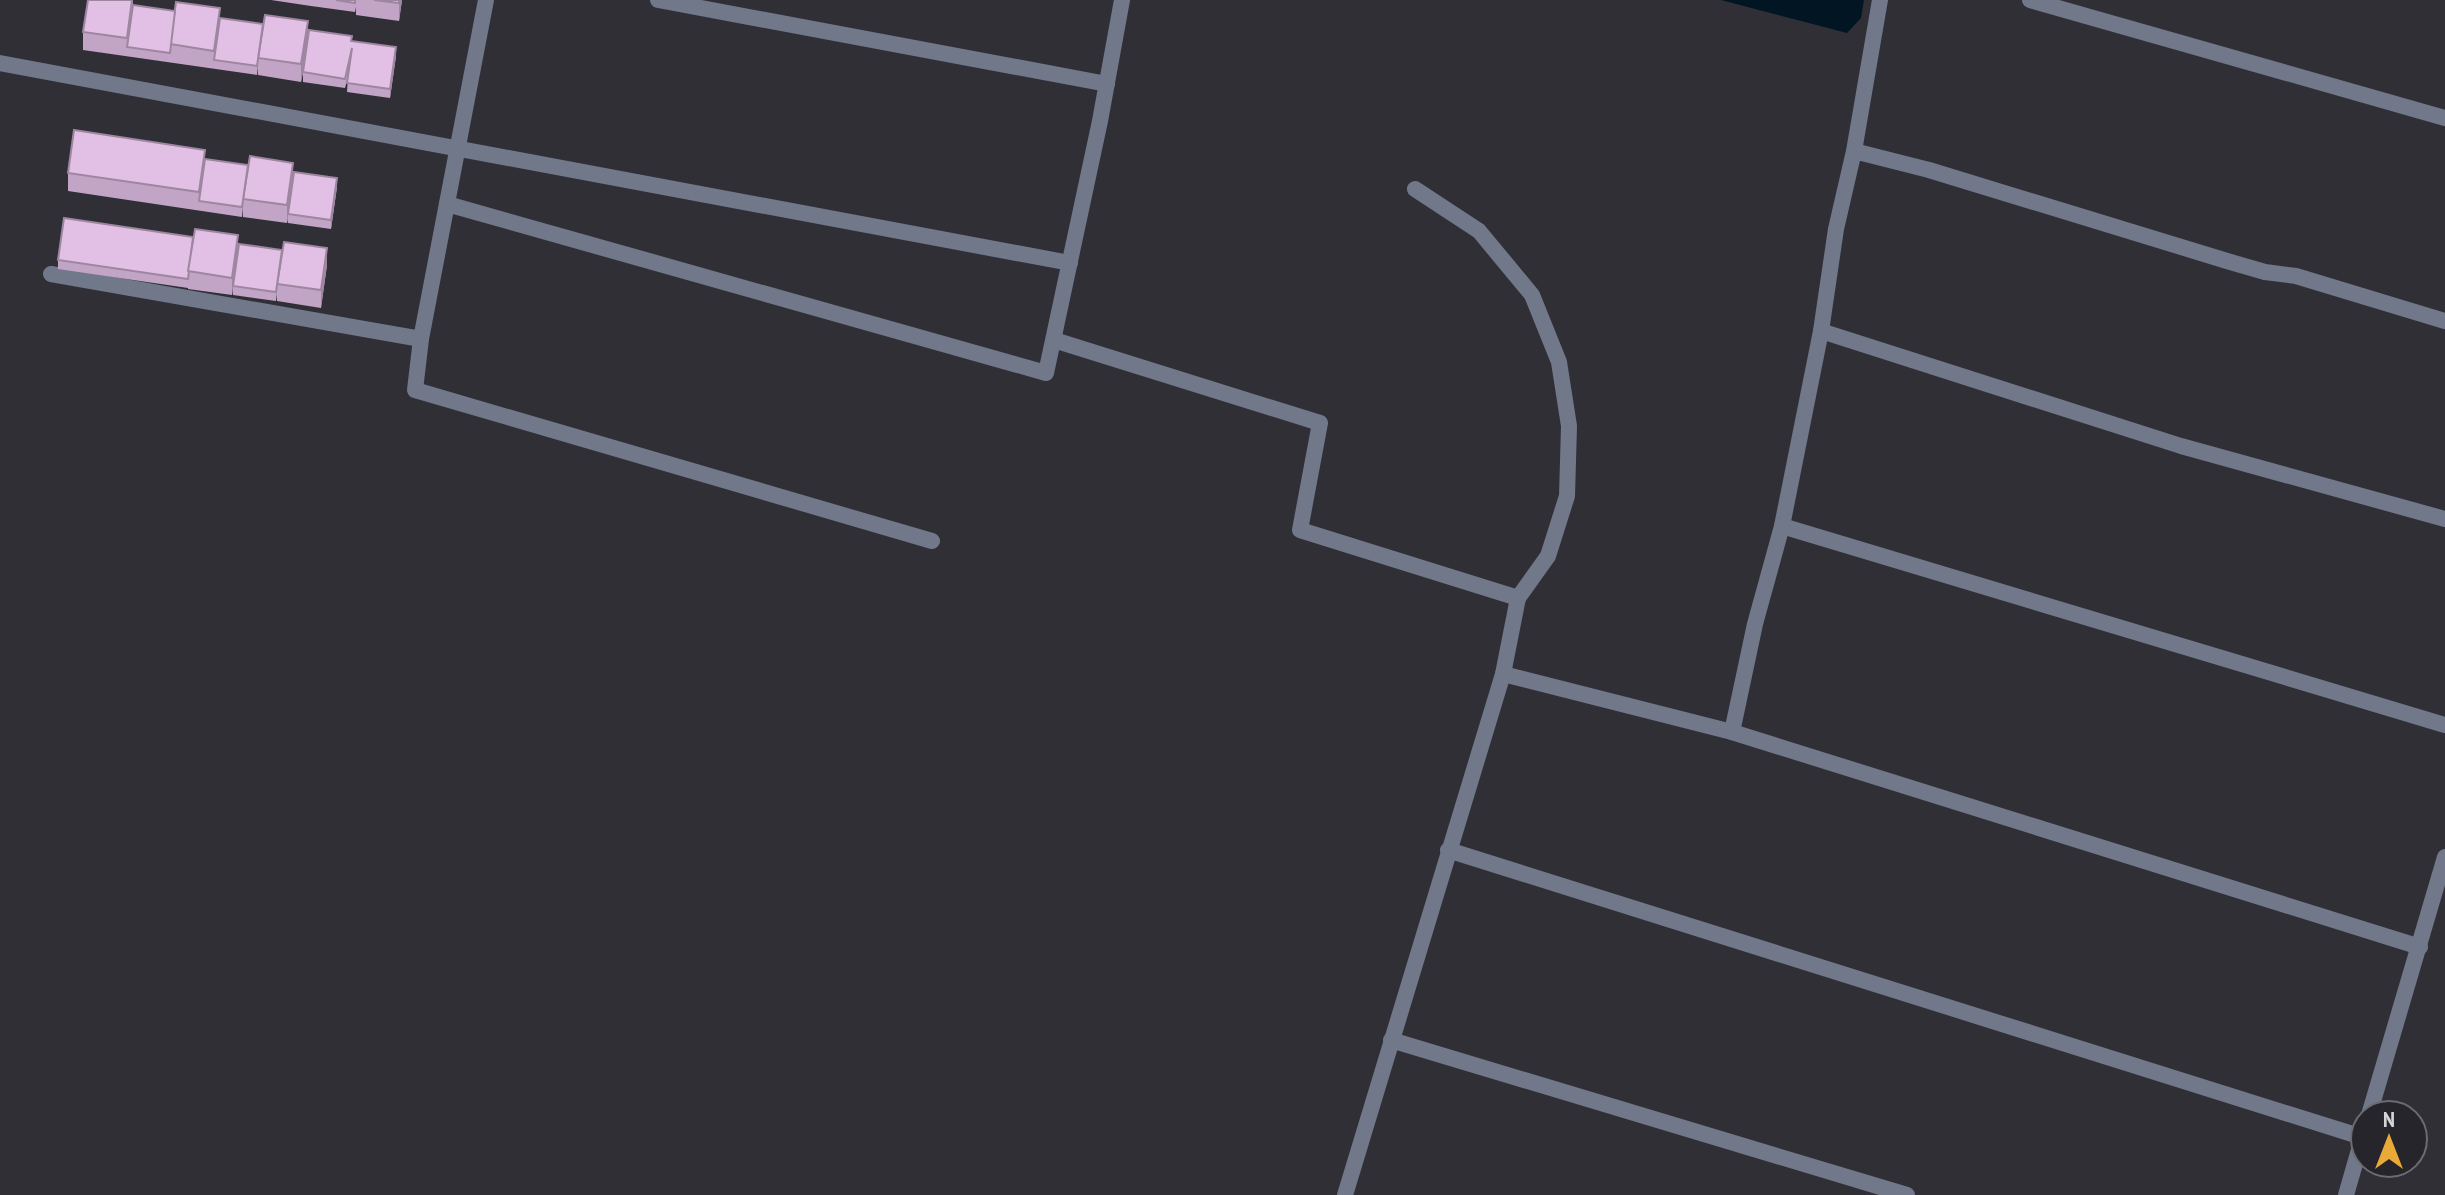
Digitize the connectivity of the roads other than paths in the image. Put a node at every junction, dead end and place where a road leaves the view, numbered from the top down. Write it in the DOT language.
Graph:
graph roads {
  1 [pos="486,0"];
  2 [pos="658,0"];
  3 [pos="1122,0"];
  4 [pos="1880,0"];
  5 [pos="2030,0"];
  6 [pos="0,63"];
  7 [pos="1107,84"];
  8 [pos="2445,118"];
  9 [pos="458,150"];
  10 [pos="1854,151"];
  11 [pos="1415,189"];
  12 [pos="447,204"];
  13 [pos="1070,263"];
  14 [pos="51,274"];
  15 [pos="2445,321"];
  16 [pos="1821,331"];
  17 [pos="421,339"];
  18 [pos="1054,340"];
  19 [pos="2445,519"];
  20 [pos="1782,526"];
  21 [pos="932,541"];
  22 [pos="1518,598"];
  23 [pos="1503,674"];
  24 [pos="2445,725"];
  25 [pos="1732,732"];
  26 [pos="1448,850"];
  27 [pos="2445,857"];
  28 [pos="2420,947"];
  29 [pos="1391,1040"];
  30 [pos="2374,1099"];
  31 [pos="2349,1127"];
  32 [pos="1345,1195"];
  33 [pos="1907,1195"];
  1 -- 9 [label="street"];
  2 -- 7 [label="street"];
  3 -- 7 [label="street"];
  4 -- 10 [label="street"];
  5 -- 8 [label="street"];
  6 -- 9 [label="street"];
  7 -- 13 [label="street"];
  9 -- 12 [label="street"];
  9 -- 13 [label="street"];
  10 -- 15 [label="street"];
  10 -- 16 [label="street"];
  11 -- 22 [label="street"];
  12 -- 17 [label="street"];
  12 -- 18 [label="street"];
  13 -- 18 [label="street"];
  14 -- 17 [label="street"];
  16 -- 19 [label="street"];
  16 -- 20 [label="street"];
  17 -- 21 [label="street"];
  18 -- 22 [label="street"];
  20 -- 24 [label="street"];
  20 -- 25 [label="street"];
  22 -- 23 [label="street"];
  23 -- 25 [label="street"];
  23 -- 26 [label="street"];
  25 -- 28 [label="street"];
  26 -- 29 [label="street"];
  26 -- 31 [label="street"];
  27 -- 28 [label="street"];
  28 -- 30 [label="street"];
  29 -- 32 [label="street"];
  29 -- 33 [label="street"];
}
